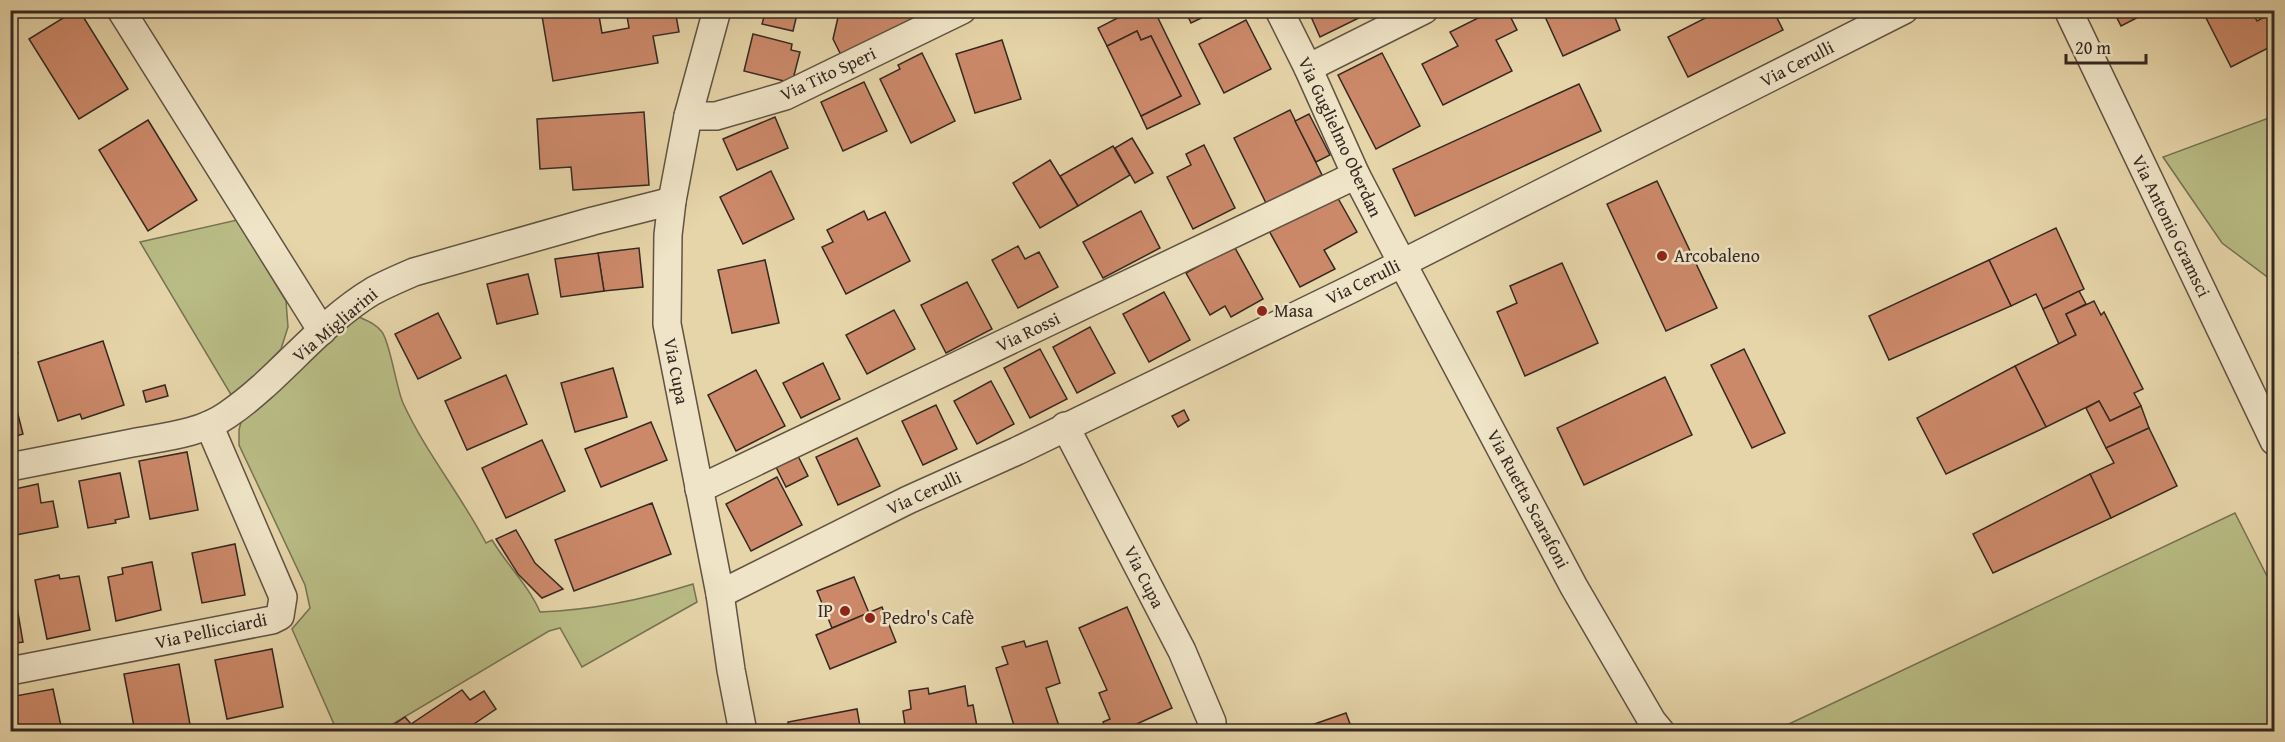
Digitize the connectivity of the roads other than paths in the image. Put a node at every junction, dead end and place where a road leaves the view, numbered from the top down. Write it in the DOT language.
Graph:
graph roads {
  1 [pos="121,10"];
  2 [pos="717,10"];
  3 [pos="962,10"];
  4 [pos="1279,10"];
  5 [pos="1424,10"];
  6 [pos="1904,10"];
  7 [pos="2068,10"];
  8 [pos="1308,68"];
  9 [pos="688,116"];
  10 [pos="1356,175"];
  11 [pos="672,201"];
  12 [pos="1402,263"];
  13 [pos="322,331"];
  14 [pos="209,425"];
  15 [pos="1065,426"];
  16 [pos="2274,441"];
  17 [pos="10,467"];
  18 [pos="699,489"];
  19 [pos="720,594"];
  20 [pos="10,671"];
  21 [pos="743,732"];
  22 [pos="1212,732"];
  23 [pos="1661,732"];
  1 -- 13 [label="street"];
  2 -- 9 [label="street, Via Cupa"];
  3 -- 9 [label="street, Via Tito Speri"];
  4 -- 8 [label="street, Via Guglielmo Oberdan"];
  5 -- 8 [label="street"];
  6 -- 12 [label="street, Via Cerulli"];
  7 -- 16 [label="street, Via Antonio Gramsci"];
  8 -- 10 [label="street, Via Guglielmo Oberdan"];
  9 -- 11 [label="street, Via Cupa"];
  10 -- 12 [label="street, Via Guglielmo Oberdan"];
  10 -- 18 [label="street, Via Rossi"];
  11 -- 13 [label="street, Via Migliarini"];
  11 -- 18 [label="street, Via Cupa"];
  12 -- 15 [label="street, Via Cerulli"];
  12 -- 23 [label="street, Via Ruetta Scarafoni"];
  13 -- 14 [label="street, Via Migliarini"];
  14 -- 17 [label="street, Via Migliarini"];
  14 -- 20 [label="street, Via Pellicciardi"];
  15 -- 19 [label="street, Via Cerulli"];
  15 -- 22 [label="street, Via Cupa"];
  18 -- 19 [label="street, Via Cupa"];
  19 -- 21 [label="street, Via Cupa"];
}
